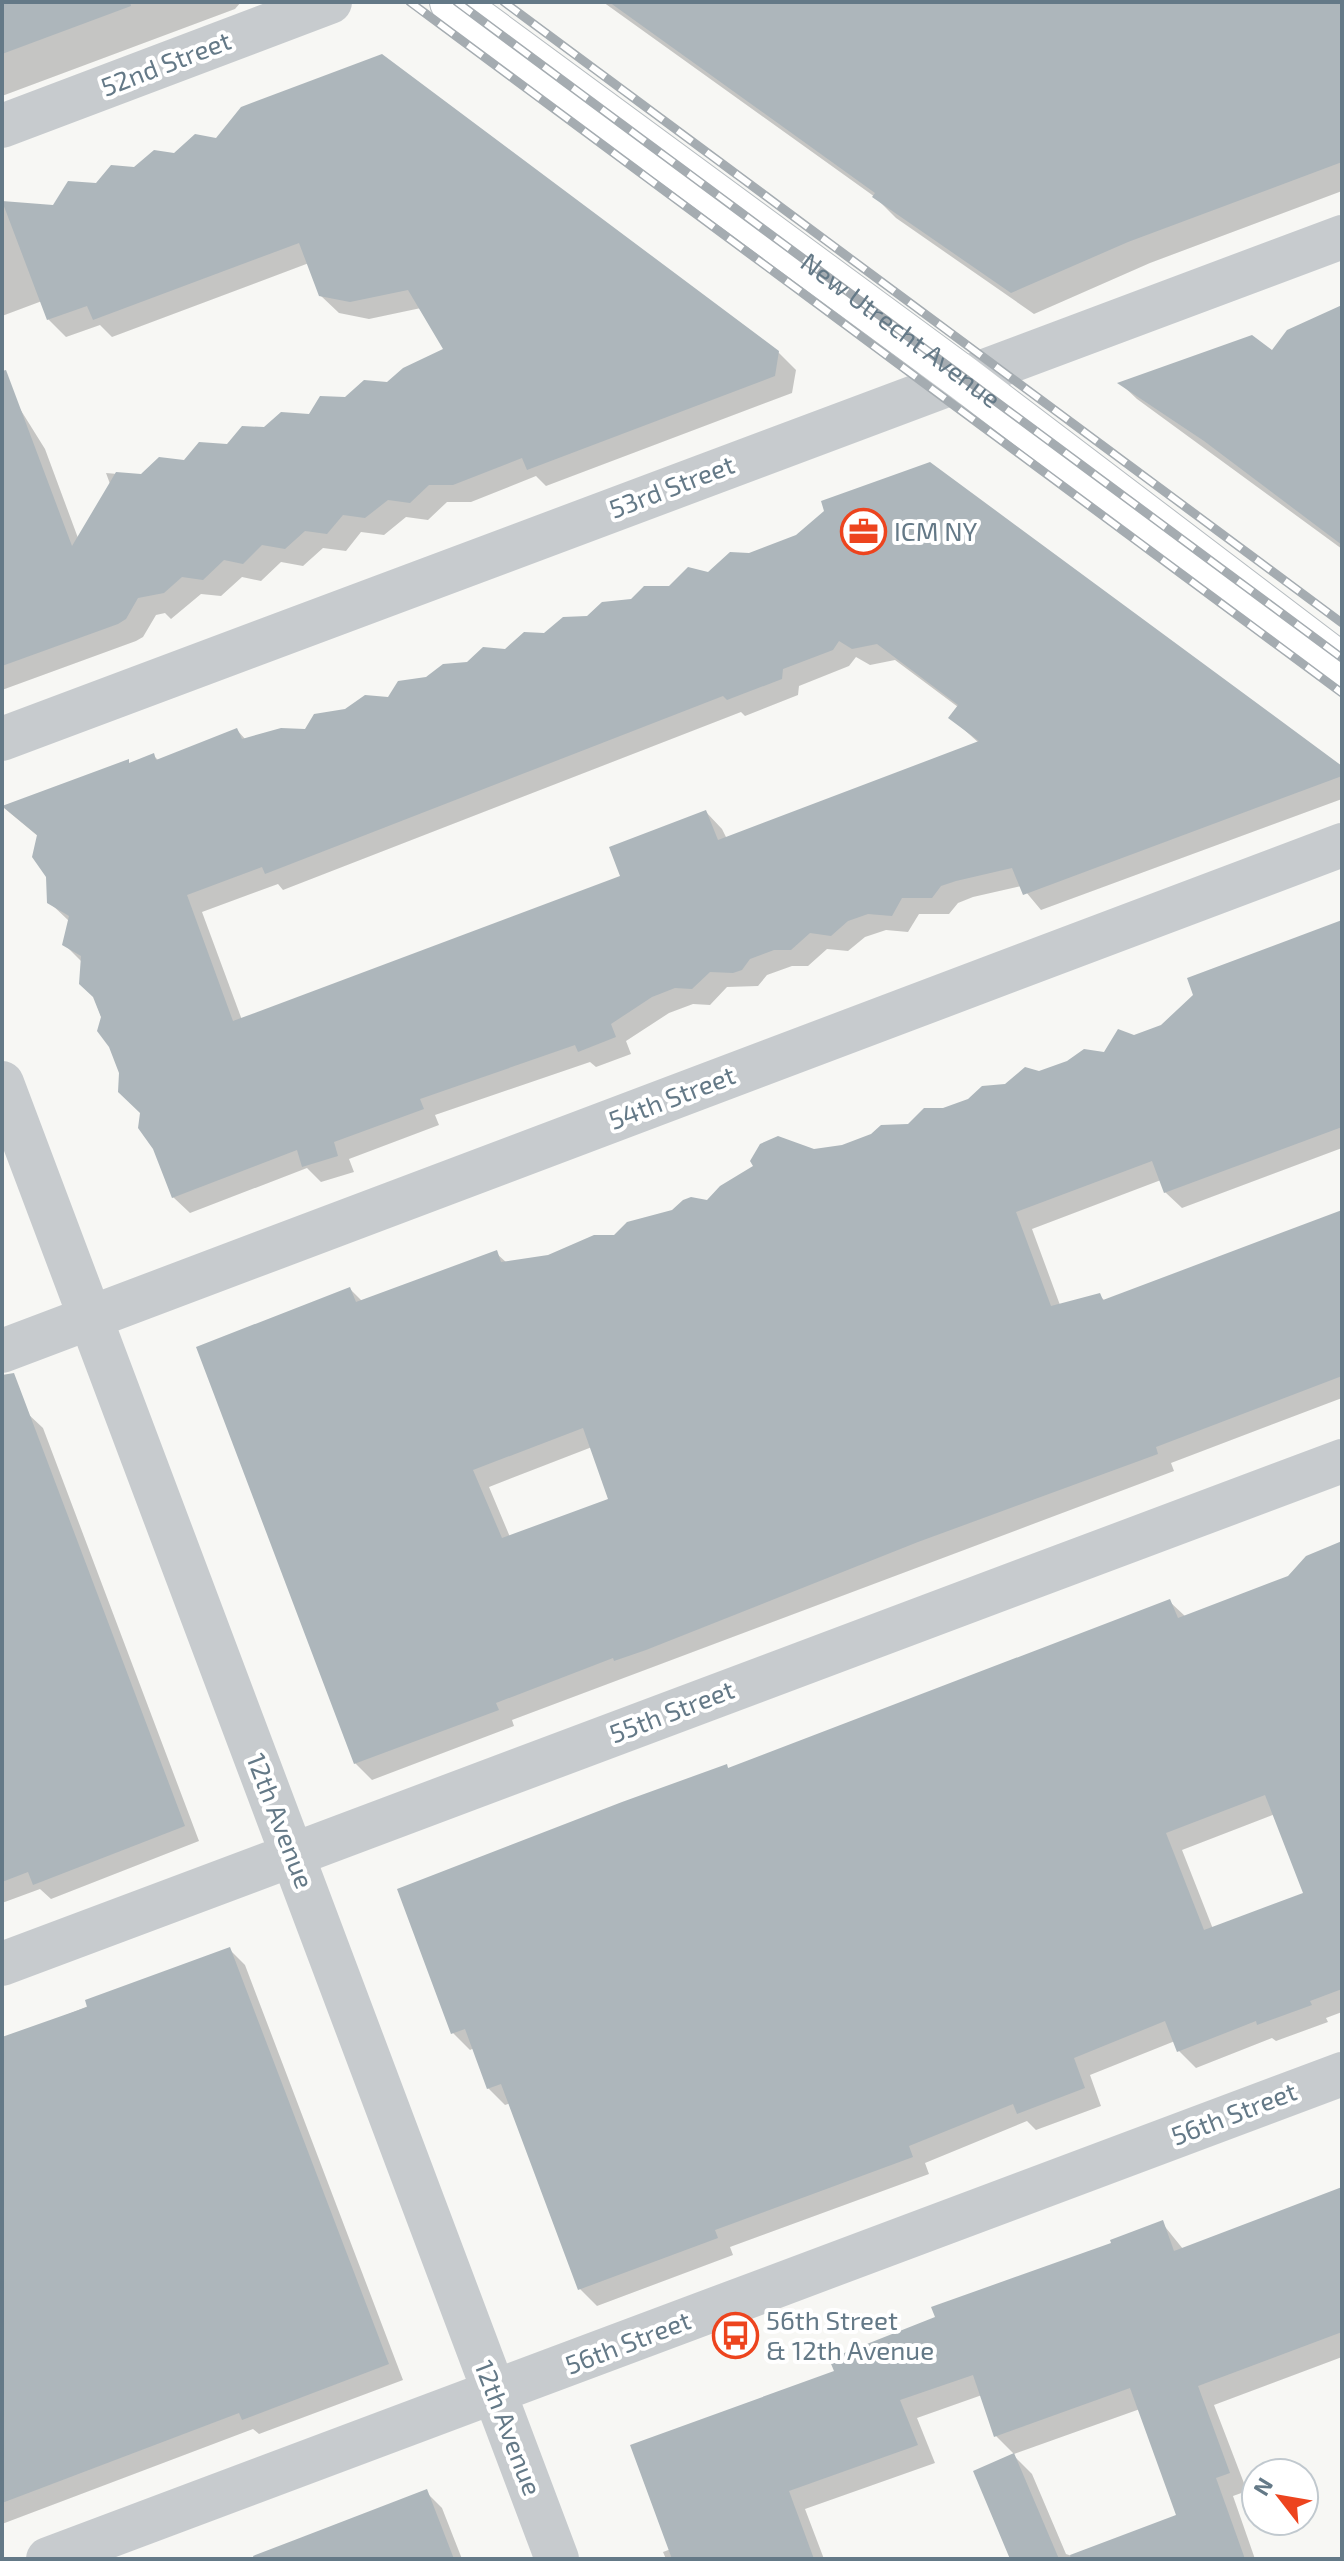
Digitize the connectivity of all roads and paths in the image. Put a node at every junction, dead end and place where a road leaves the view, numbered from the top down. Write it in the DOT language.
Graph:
graph roads {
  1 [pos="330,2"];
  2 [pos="452,2"];
  3 [pos="2,126"];
  4 [pos="1342,237"];
  5 [pos="963,378"];
  6 [pos="1342,666"];
  7 [pos="2,739"];
  8 [pos="1342,845"];
  9 [pos="2,1083"];
  10 [pos="90,1318"];
  11 [pos="2,1351"];
  12 [pos="1342,1461"];
  13 [pos="292,1854"];
  14 [pos="2,1964"];
  15 [pos="1342,2074"];
  16 [pos="494,2393"];
  17 [pos="48,2559"];
  18 [pos="557,2559"];
  1 -- 3 [label="street, 52nd Street"];
  2 -- 5 [label="street, New Utrecht Avenue"];
  4 -- 5 [label="street, 53rd Street"];
  5 -- 6 [label="street, New Utrecht Avenue"];
  5 -- 7 [label="street, 53rd Street"];
  8 -- 10 [label="street, 54th Street"];
  9 -- 10 [label="street, 12th Avenue"];
  10 -- 11 [label="street, 54th Street"];
  10 -- 13 [label="street, 12th Avenue"];
  12 -- 13 [label="street, 55th Street"];
  13 -- 14 [label="street, 55th Street"];
  13 -- 16 [label="street, 12th Avenue"];
  15 -- 16 [label="street, 56th Street"];
  16 -- 17 [label="street, 56th Street"];
  16 -- 18 [label="street, 12th Avenue"];
}
